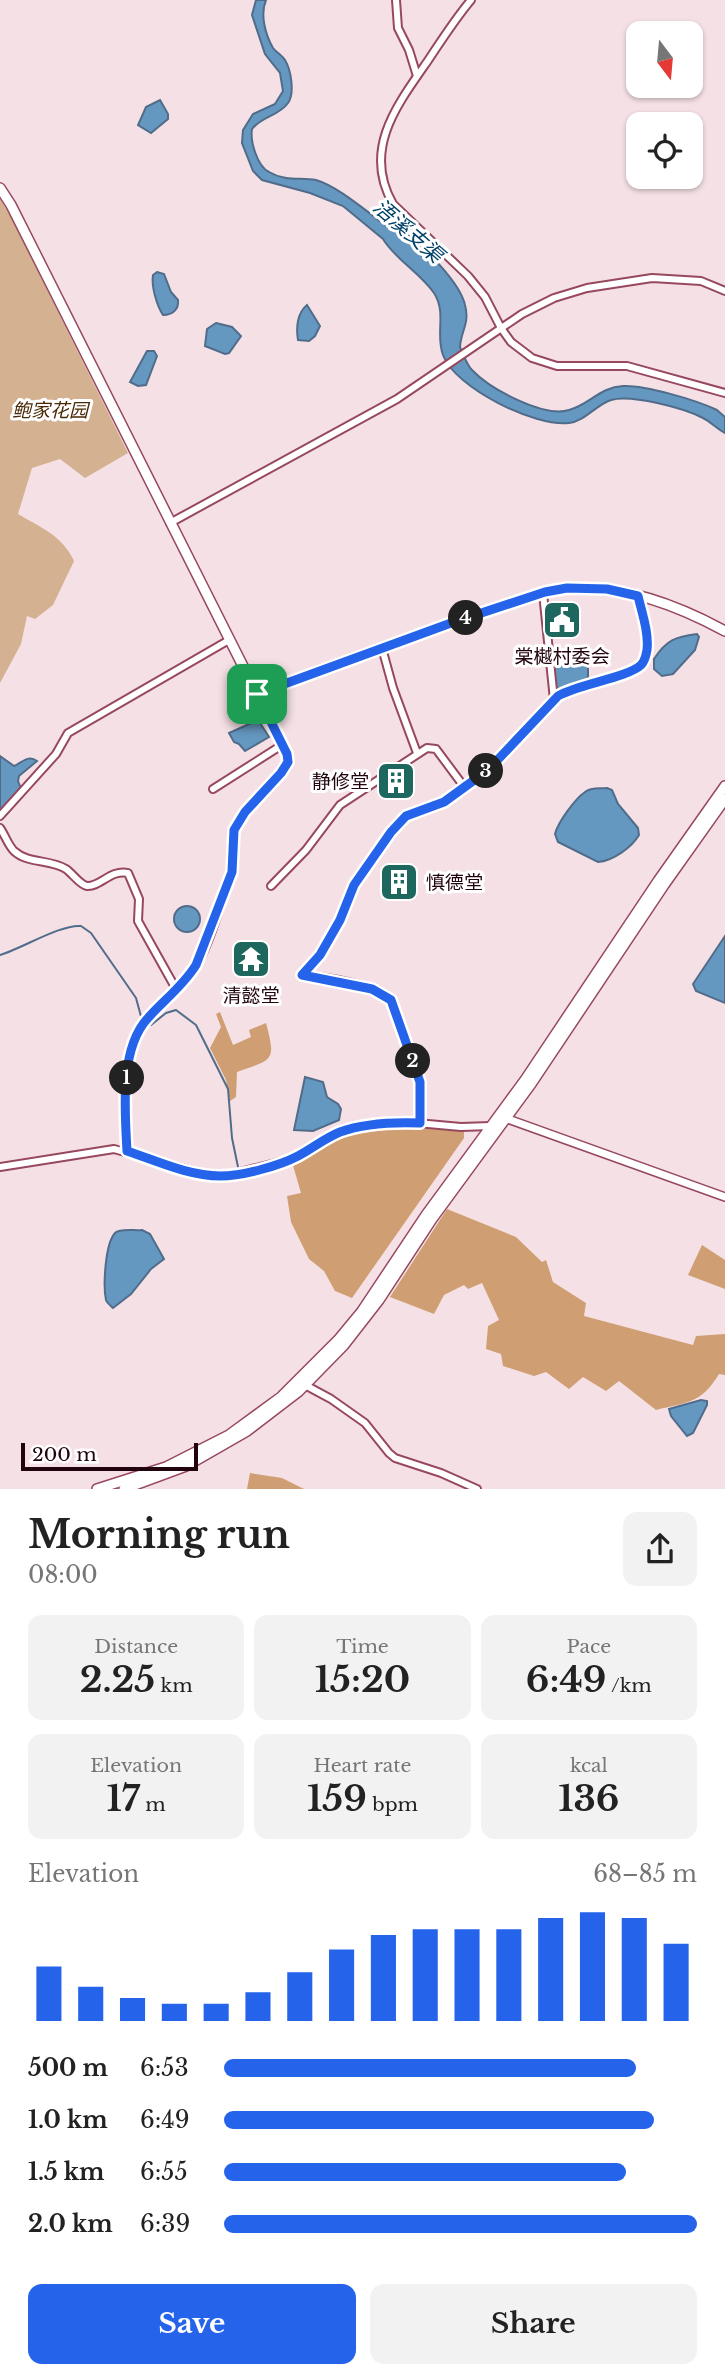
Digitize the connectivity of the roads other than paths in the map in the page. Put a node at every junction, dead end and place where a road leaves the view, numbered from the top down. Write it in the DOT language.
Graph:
graph roads {
  1 [pos="396,0"];
  2 [pos="471,0"];
  3 [pos="417,76"];
  4 [pos="0,188"];
  5 [pos="725,291"];
  6 [pos="501,328"];
  7 [pos="725,393"];
  8 [pos="170,523"];
  9 [pos="542,593"];
  10 [pos="638,596"];
  11 [pos="725,631"];
  12 [pos="229,640"];
  13 [pos="382,648"];
  14 [pos="257,694"];
  15 [pos="554,700"];
  16 [pos="282,745"];
  17 [pos="417,754"];
  18 [pos="725,786"];
  19 [pos="465,788"];
  20 [pos="213,789"];
  21 [pos="725,799"];
  22 [pos="0,816"];
  23 [pos="0,828"];
  24 [pos="271,886"];
  25 [pos="176,989"];
  26 [pos="505,1118"];
  27 [pos="420,1123"];
  28 [pos="491,1126"];
  29 [pos="127,1151"];
  30 [pos="0,1167"];
  31 [pos="725,1197"];
  32 [pos="305,1385"];
  33 [pos="97,1489"];
  34 [pos="124,1489"];
  35 [pos="477,1489"];
  1 -- 3 [label="street"];
  2 -- 3 [label="street"];
  3 -- 6 [label="street"];
  4 -- 8 [label="main road"];
  5 -- 6 [label="street"];
  6 -- 7 [label="street"];
  6 -- 8 [label="street"];
  8 -- 12 [label="main road"];
  9 -- 10 [label="main road"];
  9 -- 13 [label="main road"];
  9 -- 15 [label="street"];
  10 -- 11 [label="main road"];
  10 -- 15 [label="street"];
  12 -- 14 [label="main road"];
  12 -- 22 [label="street"];
  13 -- 14 [label="main road"];
  13 -- 17 [label="street"];
  14 -- 16 [label="street"];
  15 -- 19 [label="street"];
  16 -- 20 [label="street"];
  16 -- 25 [label="street"];
  17 -- 19 [label="street"];
  17 -- 24 [label="street"];
  18 -- 28 [label="main road"];
  19 -- 27 [label="street"];
  21 -- 26 [label="main road"];
  23 -- 25 [label="street"];
  25 -- 29 [label="street"];
  26 -- 31 [label="street"];
  26 -- 32 [label="main road"];
  27 -- 28 [label="street"];
  27 -- 29 [label="street"];
  28 -- 33 [label="main road"];
  29 -- 30 [label="street"];
  32 -- 34 [label="main road"];
  32 -- 35 [label="street"];
}
